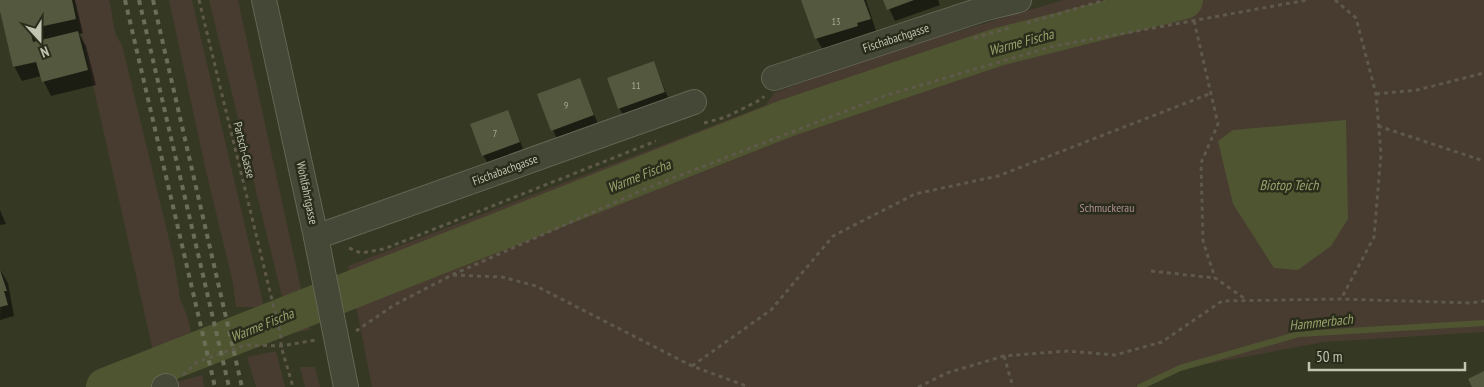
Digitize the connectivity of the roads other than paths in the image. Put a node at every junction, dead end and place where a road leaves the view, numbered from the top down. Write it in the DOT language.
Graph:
graph roads {
  1 [pos="264,0"];
  2 [pos="1019,0"];
  3 [pos="982,5"];
  4 [pos="774,78"];
  5 [pos="694,102"];
  6 [pos="316,237"];
  7 [pos="346,387"];
  1 -- 6 [label="street, Wohlfahrtgasse"];
  2 -- 3 [label="street, Fischabachgasse"];
  3 -- 4 [label="street, Fischabachgasse"];
  5 -- 6 [label="street, Fischabachgasse"];
  6 -- 7 [label="street, Wohlfahrtgasse"];
}
